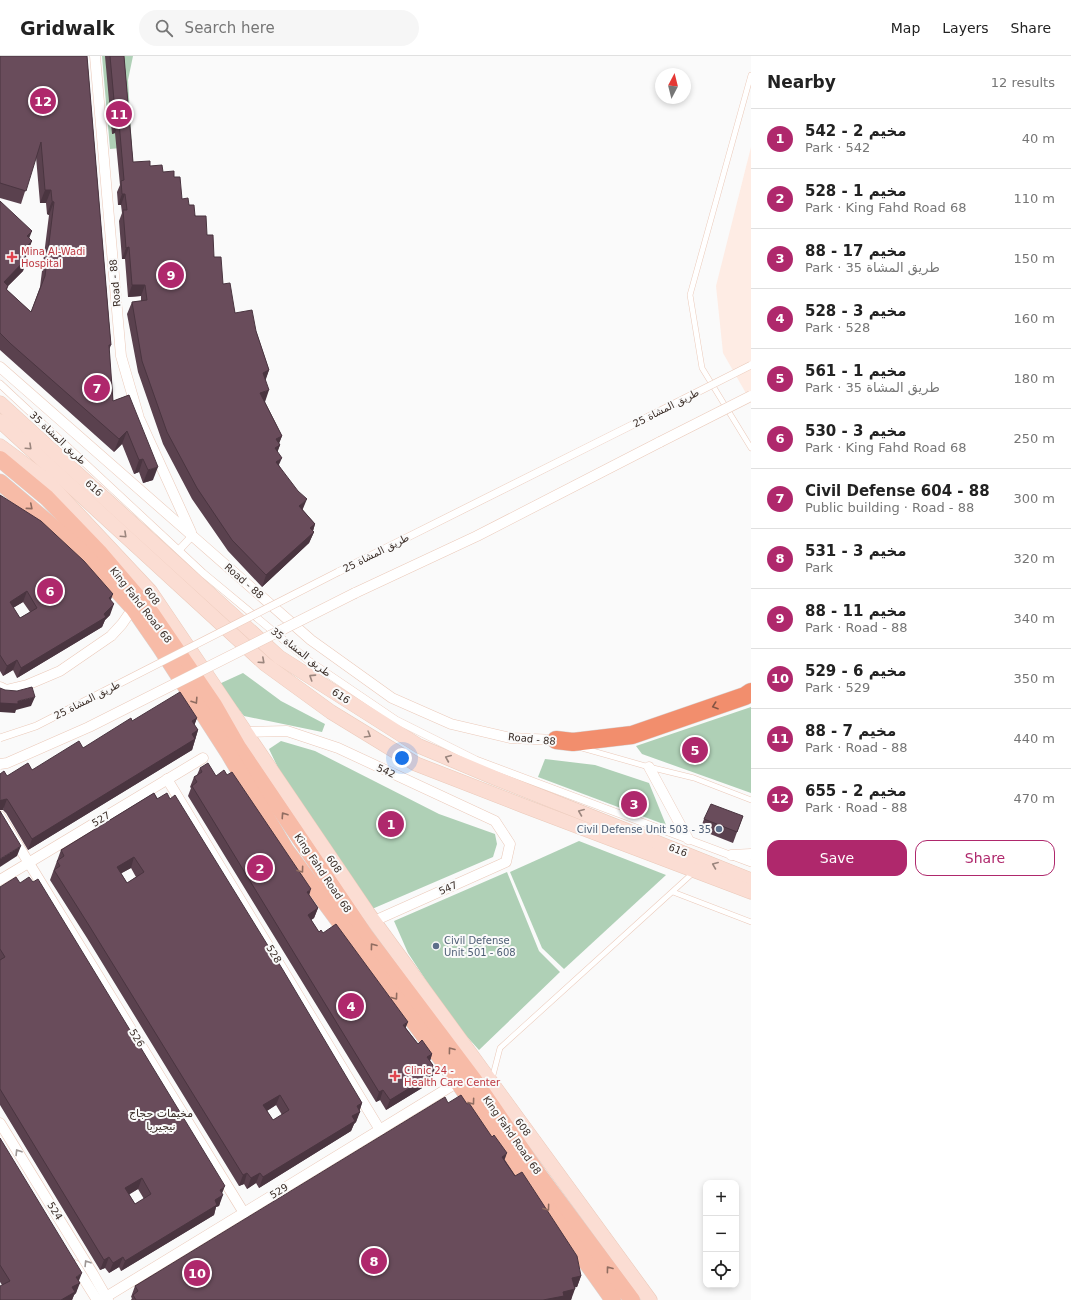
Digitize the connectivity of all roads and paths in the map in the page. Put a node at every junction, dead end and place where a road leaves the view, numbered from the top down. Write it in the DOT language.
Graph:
graph roads {
  1 [pos="95,56"];
  2 [pos="751,75"];
  3 [pos="751,365"];
  4 [pos="0,367"];
  5 [pos="0,384"];
  6 [pos="751,396"];
  7 [pos="0,402"];
  8 [pos="0,421"];
  9 [pos="0,446"];
  10 [pos="751,448"];
  11 [pos="0,459"];
  12 [pos="0,482"];
  13 [pos="192,536"];
  14 [pos="179,550"];
  15 [pos="133,608"];
  16 [pos="0,687"];
  17 [pos="751,692"];
  18 [pos="245,732"];
  19 [pos="0,738"];
  20 [pos="556,740"];
  21 [pos="203,758"];
  22 [pos="0,764"];
  23 [pos="649,767"];
  24 [pos="167,779"];
  25 [pos="751,800"];
  26 [pos="0,816"];
  27 [pos="688,839"];
  28 [pos="510,844"];
  29 [pos="751,854"];
  30 [pos="731,855"];
  31 [pos="29,862"];
  32 [pos="751,863"];
  33 [pos="695,871"];
  34 [pos="0,880"];
  35 [pos="751,880"];
  36 [pos="673,892"];
  37 [pos="751,892"];
  38 [pos="374,921"];
  39 [pos="751,922"];
  40 [pos="458,1082"];
  41 [pos="491,1082"];
  42 [pos="0,1123"];
  43 [pos="380,1130"];
  44 [pos="244,1213"];
  45 [pos="71,1259"];
  46 [pos="103,1299"];
  47 [pos="613,1300"];
  48 [pos="632,1300"];
  49 [pos="650,1300"];
  1 -- 13 [label="street, Road - 88"];
  2 -- 10 [label="lane"];
  3 -- 19 [label="street, طريق المشاة 25, bridge"];
  4 -- 13 [label="street"];
  5 -- 14 [label="street, طريق المشاة 35"];
  6 -- 22 [label="street, bridge"];
  35 -- 7 [label="main road, 616, one-way"];
  8 -- 33 [label="main road, 616, one-way"];
  9 -- 18 [label="main road, 608"];
  48 -- 11 [label="main road, King Fahd Road 68, one-way"];
  12 -- 15 [label="main road, King Fahd Road 68, one-way"];
  13 -- 14 [label="street"];
  13 -- 20 [label="street, Road - 88"];
  14 -- 27 [label="street, طريق المشاة 35"];
  15 -- 16 [label="street"];
  15 -- 40 [label="main road, King Fahd Road 68, one-way"];
  17 -- 20 [label="highway, one-way"];
  18 -- 28 [label="street, 542"];
  18 -- 38 [label="main road, 608"];
  20 -- 23 [label="lane, Road - 88"];
  21 -- 24 [label="street, 527"];
  23 -- 25 [label="lane, Road - 88"];
  23 -- 27 [label="street"];
  24 -- 31 [label="street, 527"];
  24 -- 43 [label="street, 528"];
  26 -- 31 [label="street, 526"];
  27 -- 30 [label="street, طريق المشاة 35"];
  28 -- 38 [label="street, 547"];
  29 -- 30 [label="street"];
  30 -- 32 [label="street, طريق المشاة 35"];
  31 -- 34 [label="street, 527"];
  31 -- 44 [label="street, 526"];
  33 -- 36 [label="lane"];
  33 -- 37 [label="main road, 616"];
  36 -- 39 [label="lane"];
  36 -- 41 [label="lane"];
  38 -- 41 [label="main road, 608"];
  40 -- 43 [label="street, 529"];
  40 -- 47 [label="main road, King Fahd Road 68, one-way"];
  41 -- 49 [label="main road, 608"];
  46 -- 42 [label="street, 524, one-way"];
  43 -- 44 [label="street, 529"];
  44 -- 46 [label="street, 529"];
  45 -- 46 [label="street"];
}
